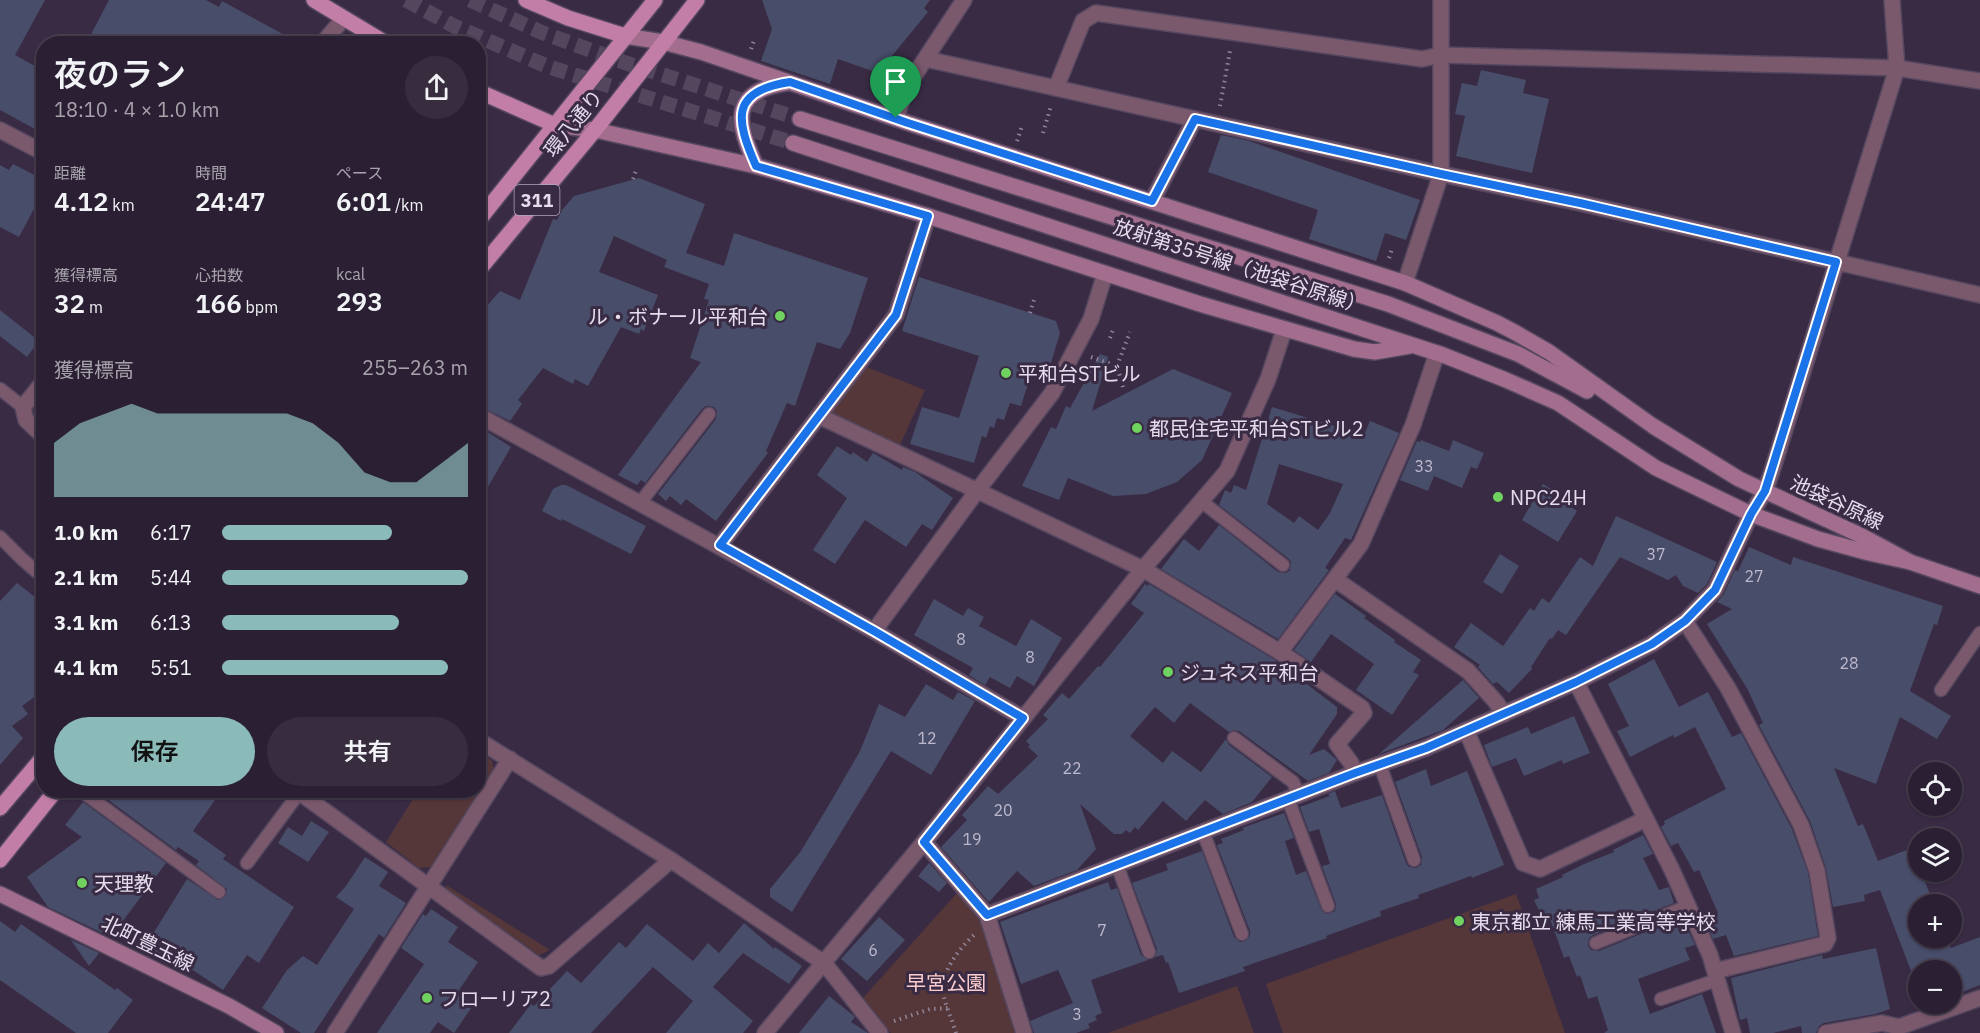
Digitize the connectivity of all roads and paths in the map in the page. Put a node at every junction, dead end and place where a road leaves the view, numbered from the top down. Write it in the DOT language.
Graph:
graph roads {
  1 [pos="314,0"];
  2 [pos="526,0"];
  3 [pos="655,0"];
  4 [pos="697,0"];
  5 [pos="1441,0"];
  6 [pos="1892,0"];
  7 [pos="959,2"];
  8 [pos="343,19"];
  9 [pos="1233,33"];
  10 [pos="329,36"];
  11 [pos="373,36"];
  12 [pos="625,36"];
  13 [pos="663,42"];
  14 [pos="1441,55"];
  15 [pos="926,59"];
  16 [pos="1897,68"];
  17 [pos="1980,81"];
  18 [pos="790,82"];
  19 [pos="1056,88"];
  20 [pos="486,95"];
  21 [pos="896,118"];
  22 [pos="1195,119"];
  23 [pos="800,120"];
  24 [pos="1217,124"];
  25 [pos="555,125"];
  26 [pos="1022,126"];
  27 [pos="0,130"];
  28 [pos="595,130"];
  29 [pos="1043,133"];
  30 [pos="793,143"];
  31 [pos="1024,143"];
  32 [pos="36,149"];
  33 [pos="756,166"];
  34 [pos="636,171"];
  35 [pos="1441,174"];
  36 [pos="633,179"];
  37 [pos="1152,201"];
  38 [pos="486,210"];
  39 [pos="928,216"];
  40 [pos="486,261"];
  41 [pos="1836,262"];
  42 [pos="1106,273"];
  43 [pos="1405,283"];
  44 [pos="1980,295"];
  45 [pos="1034,300"];
  46 [pos="1030,313"];
  47 [pos="1114,327"];
  48 [pos="1284,330"];
  49 [pos="1130,332"];
  50 [pos="1110,338"];
  51 [pos="1416,345"];
  52 [pos="1437,353"];
  53 [pos="1088,355"];
  54 [pos="1117,366"];
  55 [pos="1123,387"];
  56 [pos="0,389"];
  57 [pos="36,391"];
  58 [pos="23,407"];
  59 [pos="709,414"];
  60 [pos="819,416"];
  61 [pos="486,419"];
  62 [pos="1653,426"];
  63 [pos="36,429"];
  64 [pos="1656,468"];
  65 [pos="977,491"];
  66 [pos="1765,491"];
  67 [pos="1201,501"];
  68 [pos="640,502"];
  69 [pos="1751,514"];
  70 [pos="0,537"];
  71 [pos="720,545"];
  72 [pos="1910,562"];
  73 [pos="1283,565"];
  74 [pos="1143,569"];
  75 [pos="36,571"];
  76 [pos="1336,580"];
  77 [pos="1980,586"];
  78 [pos="1685,621"];
  79 [pos="874,631"];
  80 [pos="1980,633"];
  81 [pos="1280,652"];
  82 [pos="1576,682"];
  83 [pos="1941,690"];
  84 [pos="1504,714"];
  85 [pos="1023,718"];
  86 [pos="1466,730"];
  87 [pos="1234,738"];
  88 [pos="486,745"];
  89 [pos="510,759"];
  90 [pos="36,765"];
  91 [pos="1380,765"];
  92 [pos="1355,773"];
  93 [pos="486,796"];
  94 [pos="1293,797"];
  95 [pos="50,798"];
  96 [pos="91,798"];
  97 [pos="294,798"];
  98 [pos="309,798"];
  99 [pos="485,798"];
  100 [pos="0,808"];
  101 [pos="1646,819"];
  102 [pos="1203,832"];
  103 [pos="924,842"];
  104 [pos="0,860"];
  105 [pos="671,860"];
  106 [pos="1414,860"];
  107 [pos="247,863"];
  108 [pos="1117,865"];
  109 [pos="428,886"];
  110 [pos="219,892"];
  111 [pos="0,894"];
  112 [pos="1328,906"];
  113 [pos="1688,906"];
  114 [pos="989,920"];
  115 [pos="1242,934"];
  116 [pos="1596,943"];
  117 [pos="1149,952"];
  118 [pos="824,963"];
  119 [pos="1716,975"];
  120 [pos="1980,998"];
  121 [pos="1661,999"];
  122 [pos="949,1008"];
  123 [pos="1900,1030"];
  124 [pos="879,1032"];
  125 [pos="276,1033"];
  126 [pos="335,1033"];
  127 [pos="765,1033"];
  128 [pos="956,1033"];
  129 [pos="1024,1033"];
  130 [pos="1733,1033"];
  131 [pos="1826,1033"];
  1 -- 8 [label="main road"];
  2 -- 12 [label="main road"];
  3 -- 12 [label="main road, 環八通り / 311"];
  4 -- 13 [label="main road, 環八通り / 311"];
  5 -- 14 [label="street"];
  6 -- 16 [label="street"];
  7 -- 15 [label="street"];
  8 -- 10 [label="street"];
  8 -- 11 [label="main road"];
  9 -- 14 [label="street"];
  9 -- 19 [label="street"];
  9 -- 24 [label="path"];
  12 -- 13 [label="main road"];
  12 -- 25 [label="main road, 環八通り / 311"];
  13 -- 18 [label="main road"];
  13 -- 28 [label="main road, 環八通り / 311"];
  14 -- 16 [label="street"];
  14 -- 35 [label="street"];
  15 -- 19 [label="street"];
  15 -- 21 [label="street"];
  16 -- 17 [label="street"];
  16 -- 41 [label="street"];
  18 -- 21 [label="main road"];
  18 -- 33 [label="main road"];
  19 -- 22 [label="street"];
  19 -- 29 [label="path"];
  20 -- 25 [label="main road"];
  21 -- 37 [label="main road"];
  22 -- 24 [label="street"];
  22 -- 37 [label="street"];
  23 -- 62 [label="main road, 放射第35号線（池袋谷原線）"];
  24 -- 35 [label="street"];
  25 -- 28 [label="main road"];
  25 -- 38 [label="main road, 環八通り / 311"];
  26 -- 31 [label="path"];
  27 -- 32 [label="street"];
  28 -- 33 [label="main road"];
  28 -- 40 [label="main road, 環八通り / 311"];
  30 -- 51 [label="main road, 放射第35号線（池袋谷原線）"];
  33 -- 39 [label="main road"];
  34 -- 36 [label="path"];
  35 -- 41 [label="street"];
  35 -- 43 [label="street"];
  37 -- 43 [label="main road"];
  39 -- 42 [label="main road"];
  39 -- 60 [label="street"];
  41 -- 44 [label="street"];
  41 -- 66 [label="street"];
  42 -- 48 [label="main road"];
  42 -- 65 [label="street"];
  43 -- 62 [label="main road"];
  45 -- 46 [label="path"];
  47 -- 50 [label="path"];
  48 -- 51 [label="main road"];
  48 -- 67 [label="street"];
  49 -- 54 [label="path"];
  51 -- 52 [label="main road, 放射第35号線（池袋谷原線）"];
  52 -- 64 [label="main road, 放射第35号線（池袋谷原線）"];
  52 -- 76 [label="street"];
  53 -- 54 [label="path"];
  54 -- 55 [label="path"];
  56 -- 58 [label="lane"];
  57 -- 58 [label="street"];
  58 -- 63 [label="street"];
  59 -- 68 [label="lane"];
  60 -- 65 [label="street"];
  60 -- 71 [label="street"];
  61 -- 68 [label="street"];
  62 -- 66 [label="main road, 池袋谷原線"];
  64 -- 69 [label="main road, 池袋谷原線"];
  65 -- 74 [label="street"];
  65 -- 79 [label="street"];
  66 -- 69 [label="street"];
  66 -- 72 [label="main road, 池袋谷原線"];
  67 -- 73 [label="lane"];
  67 -- 74 [label="street"];
  68 -- 71 [label="street"];
  69 -- 72 [label="main road, 池袋谷原線"];
  69 -- 78 [label="street"];
  70 -- 75 [label="lane"];
  71 -- 79 [label="street"];
  72 -- 77 [label="main road, 池袋谷原線"];
  74 -- 81 [label="street"];
  74 -- 85 [label="street"];
  76 -- 81 [label="street"];
  76 -- 84 [label="street"];
  78 -- 82 [label="street"];
  78 -- 119 [label="street"];
  79 -- 85 [label="street"];
  80 -- 83 [label="lane"];
  81 -- 92 [label="street"];
  82 -- 84 [label="street"];
  82 -- 101 [label="street"];
  84 -- 86 [label="street"];
  85 -- 103 [label="street"];
  86 -- 91 [label="street"];
  86 -- 101 [label="street"];
  87 -- 94 [label="lane"];
  88 -- 89 [label="street"];
  89 -- 93 [label="street"];
  89 -- 105 [label="street"];
  90 -- 100 [label="main road"];
  91 -- 92 [label="street"];
  91 -- 106 [label="lane"];
  92 -- 94 [label="street"];
  94 -- 102 [label="street"];
  94 -- 112 [label="lane"];
  95 -- 104 [label="main road"];
  96 -- 110 [label="lane"];
  97 -- 107 [label="lane"];
  98 -- 109 [label="street"];
  99 -- 109 [label="street"];
  101 -- 113 [label="street"];
  102 -- 108 [label="street"];
  102 -- 115 [label="lane"];
  103 -- 114 [label="street"];
  103 -- 118 [label="street"];
  105 -- 109 [label="street"];
  105 -- 118 [label="street"];
  108 -- 114 [label="street"];
  108 -- 117 [label="lane"];
  109 -- 126 [label="street"];
  111 -- 125 [label="main road, 北町豊玉線"];
  113 -- 116 [label="lane"];
  113 -- 119 [label="street"];
  114 -- 122 [label="path"];
  114 -- 129 [label="street"];
  118 -- 124 [label="street"];
  118 -- 127 [label="street"];
  119 -- 121 [label="lane"];
  119 -- 130 [label="street"];
  120 -- 123 [label="street"];
  122 -- 124 [label="path"];
  122 -- 128 [label="path"];
  123 -- 131 [label="street"];
}
